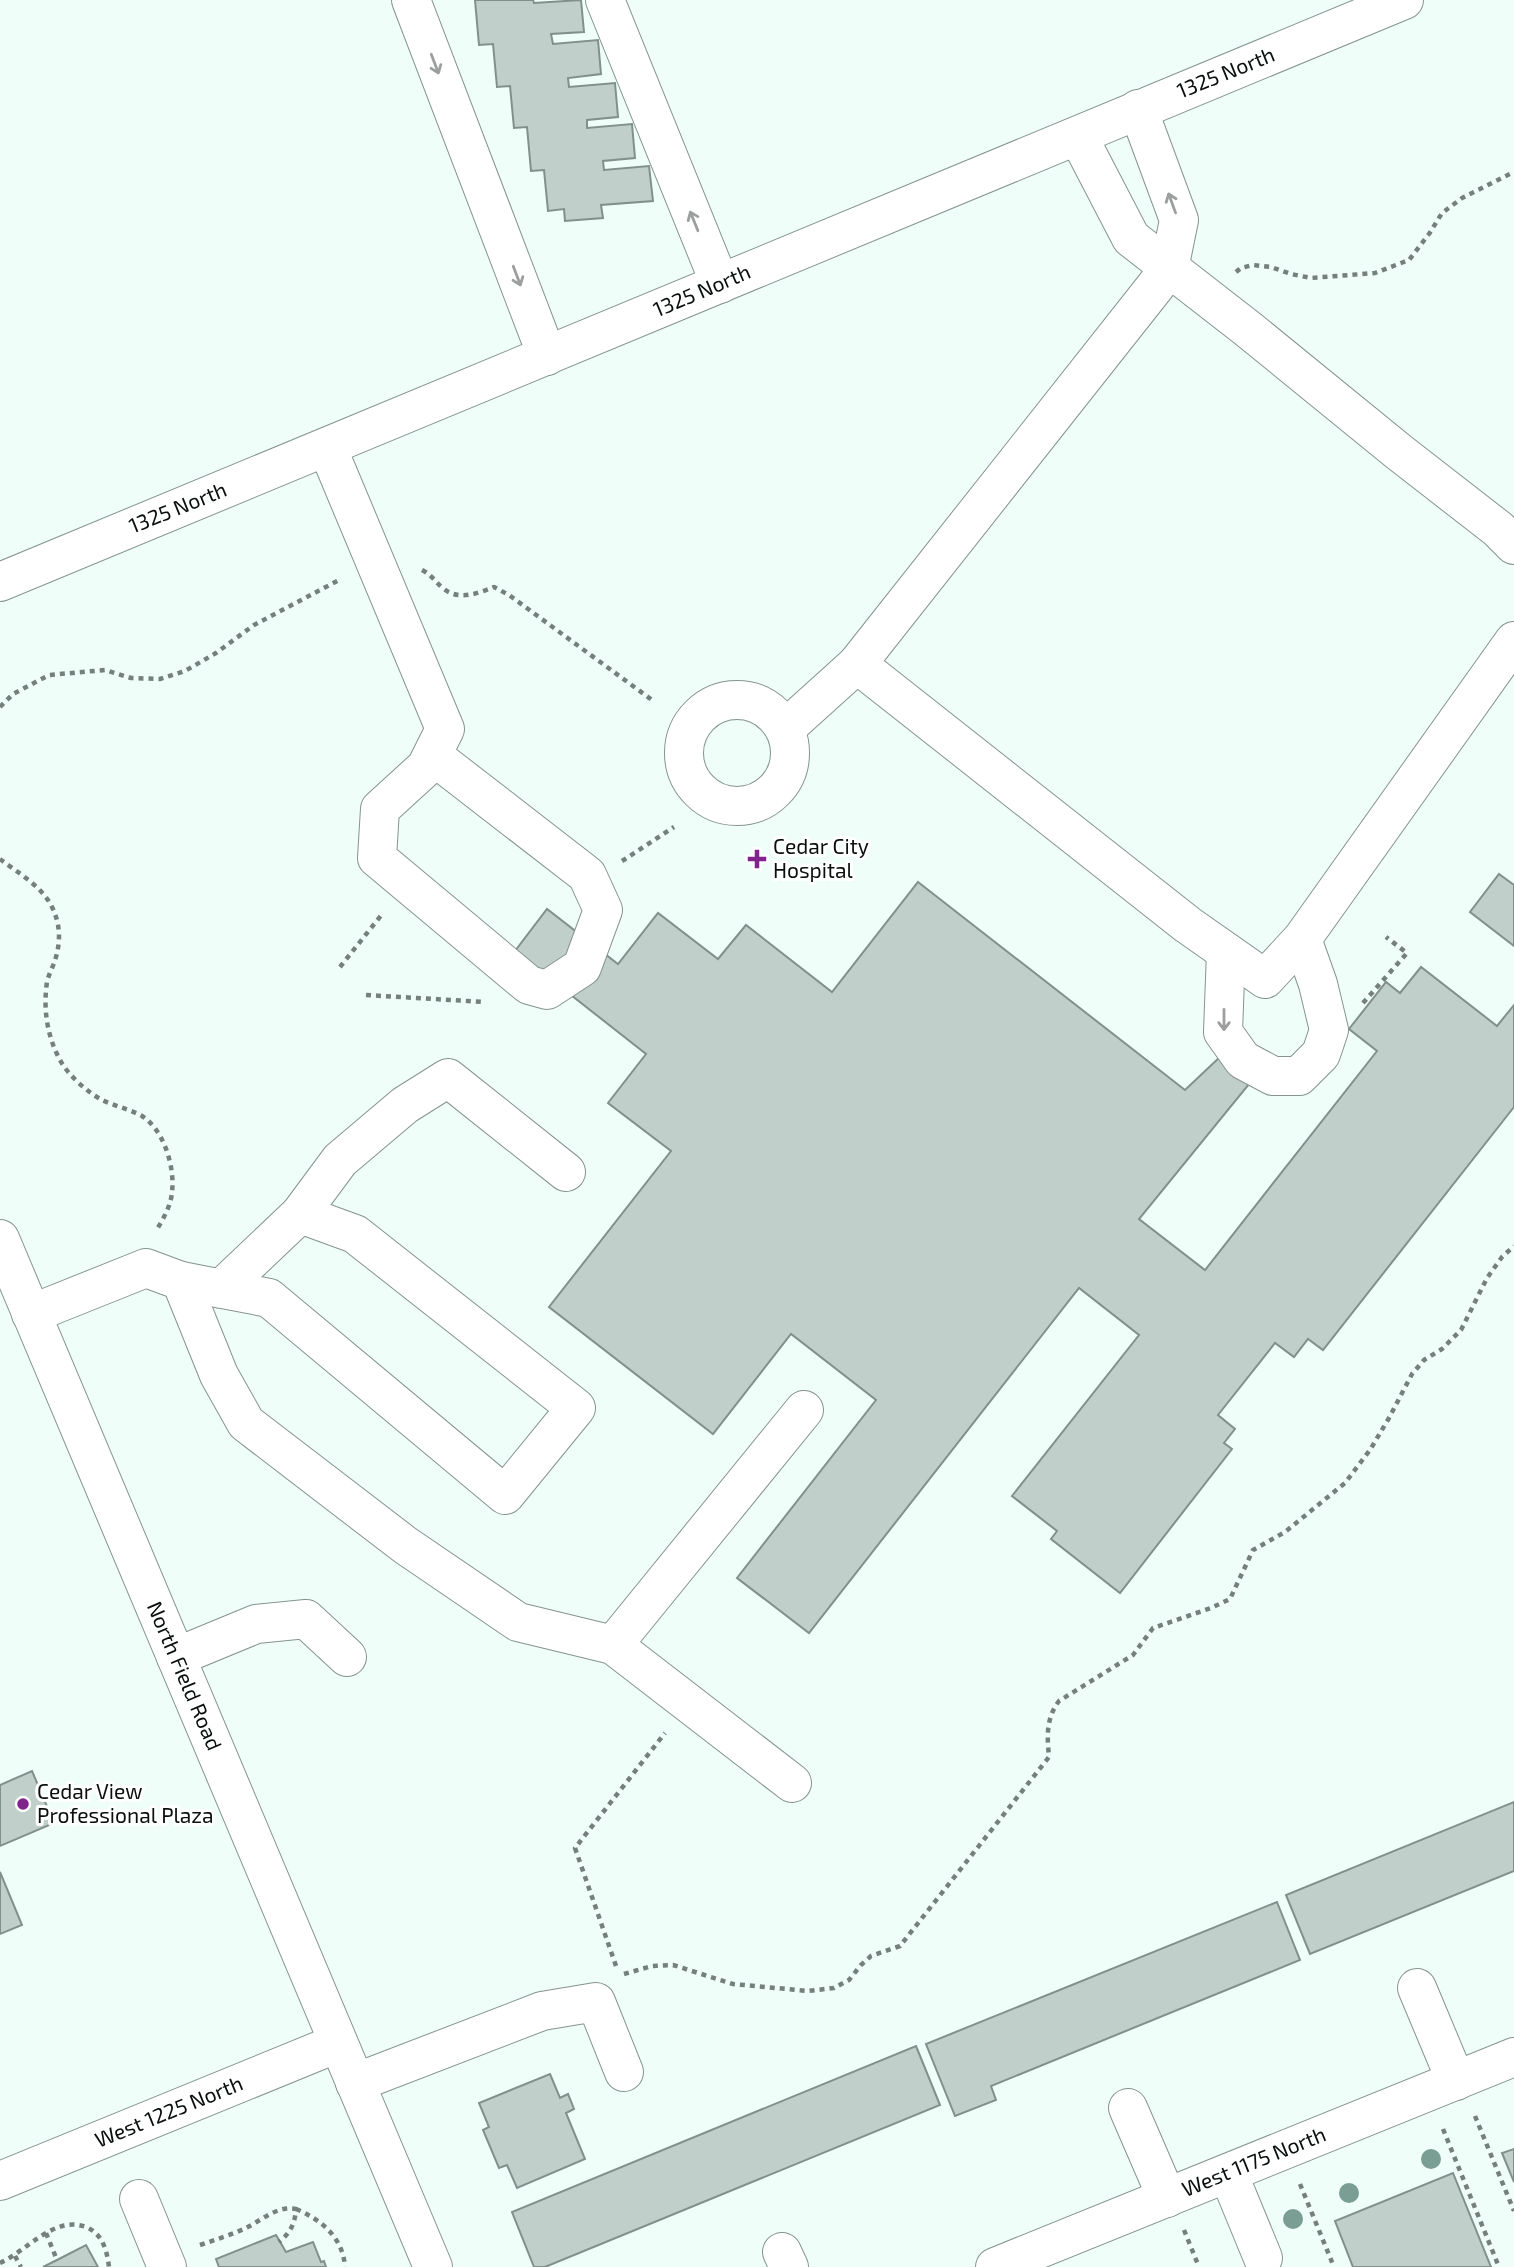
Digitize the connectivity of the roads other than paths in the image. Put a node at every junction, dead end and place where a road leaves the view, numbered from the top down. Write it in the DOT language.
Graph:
graph roads {
  1 [pos="411,0"];
  2 [pos="605,0"];
  3 [pos="1404,0"];
  4 [pos="1138,109"];
  5 [pos="1078,136"];
  6 [pos="1169,269"];
  7 [pos="720,284"];
  8 [pos="547,356"];
  9 [pos="327,447"];
  10 [pos="1514,545"];
  11 [pos="0,582"];
  12 [pos="1514,641"];
  13 [pos="857,664"];
  14 [pos="785,729"];
  15 [pos="432,755"];
  16 [pos="1301,939"];
  17 [pos="1226,952"];
  18 [pos="566,1172"];
  19 [pos="300,1213"];
  20 [pos="0,1239"];
  21 [pos="181,1281"];
  22 [pos="220,1289"];
  23 [pos="31,1314"];
  24 [pos="804,1409"];
  25 [pos="612,1645"];
  26 [pos="176,1657"];
  27 [pos="346,1657"];
  28 [pos="792,1783"];
  29 [pos="1417,1988"];
  30 [pos="338,2043"];
  31 [pos="1514,2057"];
  32 [pos="624,2073"];
  33 [pos="355,2083"];
  34 [pos="1464,2096"];
  35 [pos="1128,2108"];
  36 [pos="1228,2173"];
  37 [pos="0,2181"];
  38 [pos="139,2199"];
  39 [pos="1175,2213"];
  40 [pos="1263,2258"];
  41 [pos="165,2262"];
  42 [pos="433,2267"];
  43 [pos="995,2267"];
  1 -- 8 [label="street, one-way"];
  7 -- 2 [label="street, one-way"];
  3 -- 4 [label="street, 1325 North"];
  4 -- 5 [label="street, 1325 North"];
  6 -- 4 [label="street, one-way"];
  5 -- 6 [label="street"];
  5 -- 7 [label="street, 1325 North"];
  6 -- 10 [label="street"];
  6 -- 13 [label="street"];
  7 -- 8 [label="street, 1325 North"];
  8 -- 9 [label="street, 1325 North"];
  9 -- 11 [label="street, 1325 North"];
  9 -- 15 [label="street"];
  12 -- 16 [label="street"];
  13 -- 14 [label="street"];
  13 -- 17 [label="street"];
  15 -- 15 [label="street"];
  16 -- 17 [label="street"];
  17 -- 16 [label="street, one-way"];
  18 -- 19 [label="street"];
  19 -- 22 [label="street"];
  19 -- 22 [label="street"];
  20 -- 23 [label="street, North Field Road"];
  21 -- 22 [label="street"];
  21 -- 23 [label="street"];
  21 -- 25 [label="street"];
  23 -- 26 [label="street, North Field Road"];
  24 -- 25 [label="street"];
  25 -- 28 [label="street"];
  26 -- 27 [label="street"];
  26 -- 30 [label="street, North Field Road"];
  29 -- 34 [label="street"];
  30 -- 33 [label="street, North Field Road"];
  30 -- 37 [label="street, West 1225 North"];
  31 -- 34 [label="street, West 1175 North"];
  32 -- 33 [label="street"];
  33 -- 42 [label="street, North Field Road"];
  34 -- 36 [label="street, West 1175 North"];
  35 -- 39 [label="street"];
  36 -- 39 [label="street, West 1175 North"];
  36 -- 40 [label="street"];
  38 -- 41 [label="street"];
  39 -- 43 [label="street, West 1175 North"];
}
